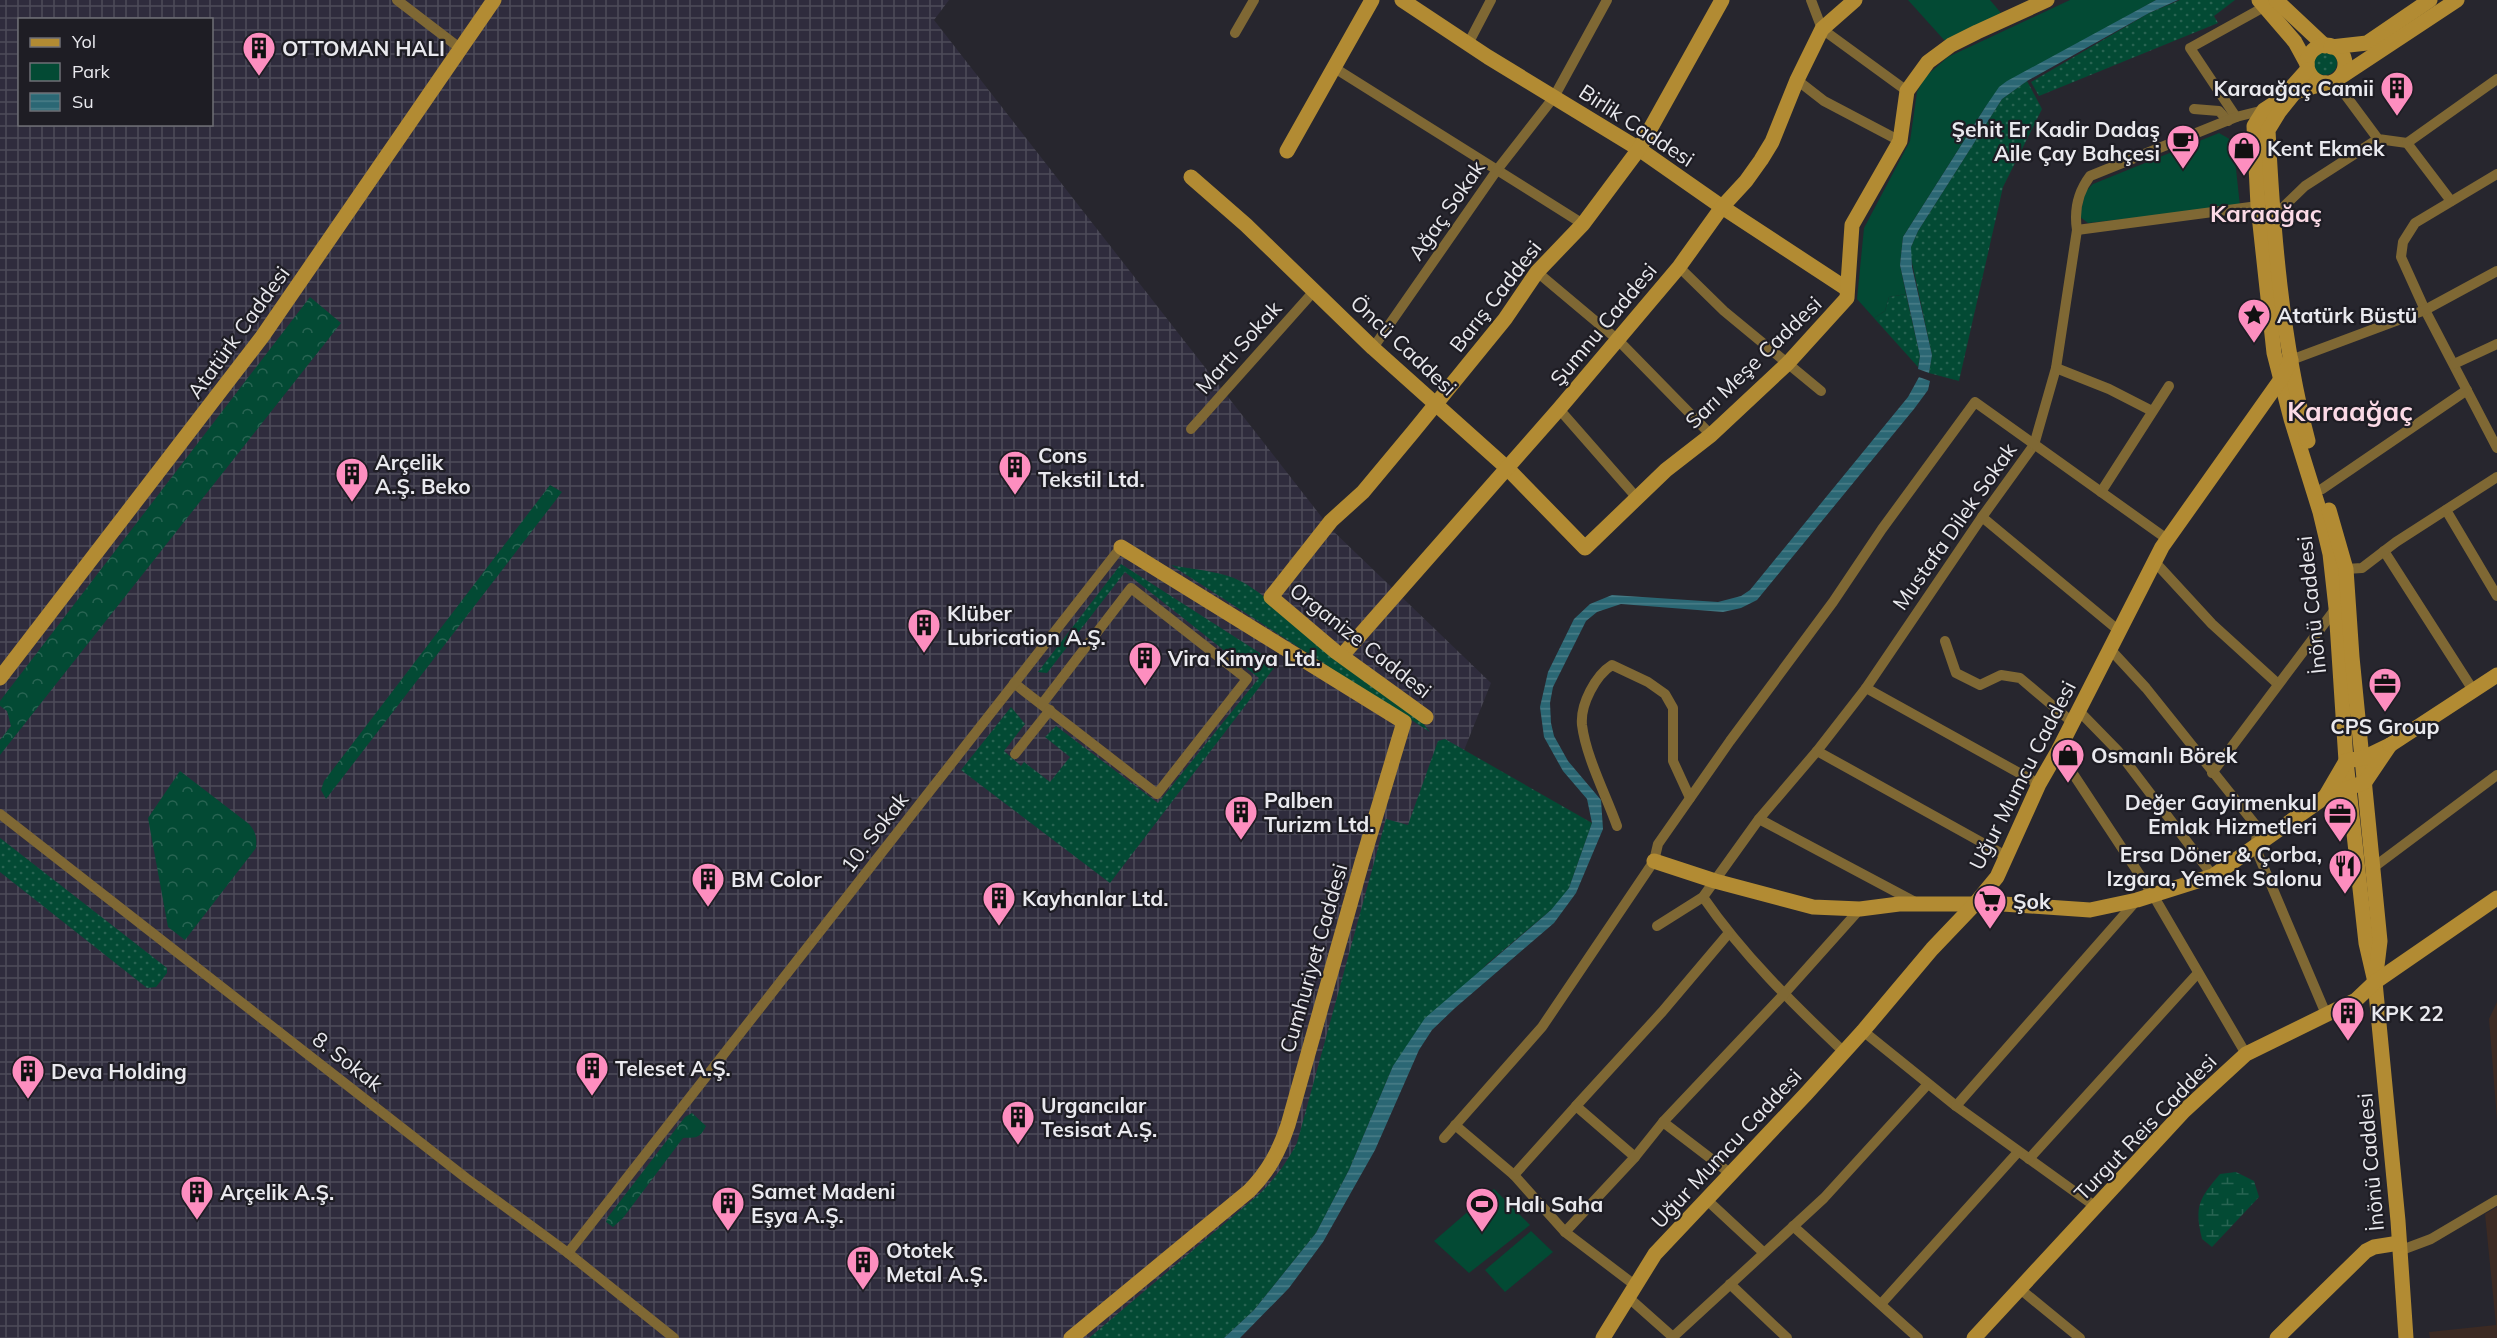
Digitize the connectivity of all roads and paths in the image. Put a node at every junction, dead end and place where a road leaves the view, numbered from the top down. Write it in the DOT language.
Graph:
graph roads {
  1 [pos="397,0"];
  2 [pos="494,0"];
  3 [pos="1254,0"];
  4 [pos="1372,0"];
  5 [pos="1402,0"];
  6 [pos="1491,0"];
  7 [pos="1607,0"];
  8 [pos="1722,0"];
  9 [pos="1810,0"];
  10 [pos="1855,0"];
  11 [pos="2047,0"];
  12 [pos="2430,0"];
  13 [pos="2457,0"];
  14 [pos="2267,2"];
  15 [pos="1822,29"];
  16 [pos="1235,33"];
  17 [pos="1468,44"];
  18 [pos="2328,46"];
  19 [pos="461,49"];
  20 [pos="1333,67"];
  21 [pos="2307,67"];
  22 [pos="2497,79"];
  23 [pos="1797,80"];
  24 [pos="2333,81"];
  25 [pos="1907,91"];
  26 [pos="1554,97"];
  27 [pos="2194,109"];
  28 [pos="2264,110"];
  29 [pos="2232,119"];
  30 [pos="2378,139"];
  31 [pos="1900,141"];
  32 [pos="2407,143"];
  33 [pos="1639,149"];
  34 [pos="1287,152"];
  35 [pos="1497,170"];
  36 [pos="2497,174"];
  37 [pos="1191,177"];
  38 [pos="2451,201"];
  39 [pos="1722,207"];
  40 [pos="2258,207"];
  41 [pos="2274,216"];
  42 [pos="1583,224"];
  43 [pos="2077,230"];
  44 [pos="1679,267"];
  45 [pos="2497,271"];
  46 [pos="1537,272"];
  47 [pos="1847,289"];
  48 [pos="1315,290"];
  49 [pos="2425,310"];
  50 [pos="1618,340"];
  51 [pos="2497,344"];
  52 [pos="1373,348"];
  53 [pos="2291,360"];
  54 [pos="1788,363"];
  55 [pos="2454,364"];
  56 [pos="2056,368"];
  57 [pos="2281,379"];
  58 [pos="2169,386"];
  59 [pos="2467,390"];
  60 [pos="1821,391"];
  61 [pos="1436,404"];
  62 [pos="1559,409"];
  63 [pos="2152,411"];
  64 [pos="1191,429"];
  65 [pos="1711,435"];
  66 [pos="2034,445"];
  67 [pos="2497,448"];
  68 [pos="1507,468"];
  69 [pos="2497,477"];
  70 [pos="2322,489"];
  71 [pos="2101,492"];
  72 [pos="1637,498"];
  73 [pos="2446,510"];
  74 [pos="1982,517"];
  75 [pos="2168,538"];
  76 [pos="1121,547"];
  77 [pos="1585,548"];
  78 [pos="2384,551"];
  79 [pos="2154,561"];
  80 [pos="2346,569"];
  81 [pos="2497,596"];
  82 [pos="1271,597"];
  83 [pos="2336,608"];
  84 [pos="2118,630"];
  85 [pos="1945,641"];
  86 [pos="2109,648"];
  87 [pos="1346,651"];
  88 [pos="2497,675"];
  89 [pos="0,678"];
  90 [pos="1014,683"];
  91 [pos="2278,684"];
  92 [pos="1866,687"];
  93 [pos="2473,690"];
  94 [pos="1046,707"];
  95 [pos="2075,716"];
  96 [pos="1426,717"];
  97 [pos="2390,745"];
  98 [pos="1817,751"];
  99 [pos="2058,752"];
  100 [pos="1015,754"];
  101 [pos="2363,758"];
  102 [pos="2346,761"];
  103 [pos="2212,773"];
  104 [pos="2497,775"];
  105 [pos="2365,782"];
  106 [pos="2039,784"];
  107 [pos="2348,789"];
  108 [pos="2325,797"];
  109 [pos="1690,798"];
  110 [pos="0,814"];
  111 [pos="1759,819"];
  112 [pos="1617,826"];
  113 [pos="2255,847"];
  114 [pos="2008,857"];
  115 [pos="1654,861"];
  116 [pos="2374,867"];
  117 [pos="2213,876"];
  118 [pos="1715,881"];
  119 [pos="2153,895"];
  120 [pos="1703,897"];
  121 [pos="2497,898"];
  122 [pos="2137,900"];
  123 [pos="1974,905"];
  124 [pos="1921,906"];
  125 [pos="1860,909"];
  126 [pos="1657,926"];
  127 [pos="1728,934"];
  128 [pos="2198,973"];
  129 [pos="2375,982"];
  130 [pos="1784,994"];
  131 [pos="2326,1014"];
  132 [pos="1863,1031"];
  133 [pos="1844,1052"];
  134 [pos="2246,1054"];
  135 [pos="1929,1084"];
  136 [pos="1576,1106"];
  137 [pos="1956,1106"];
  138 [pos="1664,1122"];
  139 [pos="1455,1125"];
  140 [pos="1444,1138"];
  141 [pos="2018,1152"];
  142 [pos="1635,1158"];
  143 [pos="2029,1159"];
  144 [pos="1731,1174"];
  145 [pos="1514,1175"];
  146 [pos="1707,1200"];
  147 [pos="2497,1200"];
  148 [pos="2096,1207"];
  149 [pos="1793,1226"];
  150 [pos="1565,1232"];
  151 [pos="2399,1247"];
  152 [pos="1763,1252"];
  153 [pos="568,1253"];
  154 [pos="1730,1284"];
  155 [pos="2019,1289"];
  156 [pos="1633,1292"];
  157 [pos="1881,1304"];
  158 [pos="1673,1337"];
  159 [pos="674,1338"];
  160 [pos="1071,1338"];
  161 [pos="1603,1338"];
  162 [pos="1786,1338"];
  163 [pos="1918,1338"];
  164 [pos="1974,1338"];
  165 [pos="2080,1338"];
  166 [pos="2277,1338"];
  167 [pos="2406,1338"];
  1 -- 19 [label="street"];
  2 -- 19 [label="street, Atatürk Caddesi"];
  3 -- 16 [label="street"];
  4 -- 20 [label="street"];
  5 -- 17 [label="street, Birlik Caddesi"];
  6 -- 17 [label="street"];
  7 -- 26 [label="street, Ağaç Sokak"];
  8 -- 33 [label="street, Barış Caddesi"];
  9 -- 15 [label="street"];
  10 -- 15 [label="street, Şumnu Caddesi"];
  11 -- 25 [label="street, Sarı Meşe Caddesi"];
  12 -- 18 [label="street"];
  13 -- 24 [label="street, İnönü Caddesi"];
  14 -- 18 [label="street"];
  14 -- 21 [label="street"];
  14 -- 29 [label="street"];
  15 -- 23 [label="street, Şumnu Caddesi"];
  15 -- 25 [label="street"];
  17 -- 26 [label="street, Birlik Caddesi"];
  18 -- 21 [label="street"];
  18 -- 24 [label="street"];
  19 -- 89 [label="street, Atatürk Caddesi"];
  20 -- 34 [label="street"];
  20 -- 35 [label="street"];
  21 -- 24 [label="street"];
  21 -- 28 [label="street"];
  22 -- 32 [label="street"];
  23 -- 31 [label="street"];
  23 -- 39 [label="street, Şumnu Caddesi"];
  24 -- 30 [label="street"];
  24 -- 41 [label="street, İnönü Caddesi"];
  25 -- 31 [label="street, Sarı Meşe Caddesi"];
  26 -- 33 [label="street, Birlik Caddesi"];
  26 -- 35 [label="street, Ağaç Sokak"];
  27 -- 29 [label="street"];
  28 -- 29 [label="street, Mustafa Dilek Sokak"];
  28 -- 40 [label="street, İnönü Caddesi"];
  29 -- 43 [label="street, Mustafa Dilek Sokak"];
  30 -- 32 [label="street"];
  30 -- 41 [label="street"];
  31 -- 47 [label="street, Sarı Meşe Caddesi"];
  32 -- 38 [label="street"];
  33 -- 39 [label="street, Birlik Caddesi"];
  33 -- 42 [label="street, Barış Caddesi"];
  35 -- 42 [label="street"];
  35 -- 52 [label="street, Ağaç Sokak"];
  36 -- 38 [label="street"];
  37 -- 48 [label="street, Öncü Caddesi"];
  38 -- 49 [label="street"];
  39 -- 44 [label="street, Şumnu Caddesi"];
  39 -- 47 [label="street, Birlik Caddesi"];
  40 -- 43 [label="street"];
  40 -- 57 [label="street, İnönü Caddesi"];
  41 -- 53 [label="street, İnönü Caddesi"];
  42 -- 46 [label="street, Barış Caddesi"];
  43 -- 56 [label="street, Mustafa Dilek Sokak"];
  44 -- 50 [label="street, Şumnu Caddesi"];
  44 -- 54 [label="street"];
  45 -- 49 [label="street"];
  46 -- 50 [label="street"];
  46 -- 61 [label="street, Barış Caddesi"];
  47 -- 54 [label="street, Sarı Meşe Caddesi"];
  48 -- 52 [label="street, Öncü Caddesi"];
  48 -- 64 [label="street, Martı Sokak"];
  49 -- 53 [label="street"];
  49 -- 55 [label="street"];
  50 -- 62 [label="street, Şumnu Caddesi"];
  50 -- 65 [label="street"];
  51 -- 55 [label="street"];
  52 -- 61 [label="street, Öncü Caddesi"];
  53 -- 57 [label="street, Uğur Mumcu Caddesi"];
  53 -- 70 [label="street, İnönü Caddesi"];
  54 -- 60 [label="street"];
  54 -- 65 [label="street, Sarı Meşe Caddesi"];
  55 -- 59 [label="street"];
  56 -- 63 [label="street"];
  56 -- 66 [label="street, Mustafa Dilek Sokak"];
  57 -- 75 [label="street, Uğur Mumcu Caddesi"];
  57 -- 83 [label="street, İnönü Caddesi"];
  58 -- 63 [label="street"];
  59 -- 67 [label="street"];
  59 -- 70 [label="street"];
  61 -- 68 [label="street, Öncü Caddesi"];
  61 -- 82 [label="street, Barış Caddesi"];
  62 -- 68 [label="street, Şumnu Caddesi"];
  62 -- 72 [label="street"];
  63 -- 71 [label="street"];
  65 -- 72 [label="street, Sarı Meşe Caddesi"];
  66 -- 71 [label="street"];
  66 -- 74 [label="street, Mustafa Dilek Sokak"];
  66 -- 109 [label="street"];
  68 -- 77 [label="street, Öncü Caddesi"];
  68 -- 87 [label="street, Şumnu Caddesi"];
  69 -- 73 [label="street"];
  70 -- 80 [label="street, İnönü Caddesi"];
  71 -- 75 [label="street"];
  72 -- 77 [label="street, Sarı Meşe Caddesi"];
  73 -- 78 [label="street"];
  73 -- 81 [label="street"];
  74 -- 84 [label="street"];
  74 -- 92 [label="street, Mustafa Dilek Sokak"];
  75 -- 79 [label="street, Uğur Mumcu Caddesi"];
  76 -- 90 [label="street, 10. Sokak"];
  76 -- 160 [label="street, Cumhuriyet Caddesi"];
  78 -- 80 [label="street"];
  78 -- 93 [label="street"];
  79 -- 84 [label="street, Uğur Mumcu Caddesi"];
  79 -- 91 [label="street"];
  80 -- 101 [label="street, İnönü Caddesi"];
  82 -- 96 [label="street, Organize Caddesi"];
  83 -- 91 [label="street"];
  83 -- 102 [label="street, İnönü Caddesi"];
  84 -- 86 [label="street, Uğur Mumcu Caddesi"];
  85 -- 95 [label="street"];
  86 -- 95 [label="street, Uğur Mumcu Caddesi"];
  86 -- 103 [label="street"];
  88 -- 93 [label="street"];
  90 -- 94 [label="street"];
  90 -- 153 [label="street, 10. Sokak"];
  91 -- 103 [label="street"];
  92 -- 98 [label="street, Mustafa Dilek Sokak"];
  92 -- 106 [label="street"];
  93 -- 97 [label="street"];
  94 -- 94 [label="street"];
  94 -- 100 [label="street"];
  95 -- 99 [label="street, Uğur Mumcu Caddesi"];
  95 -- 117 [label="street"];
  97 -- 101 [label="street"];
  97 -- 105 [label="street"];
  98 -- 111 [label="street, Mustafa Dilek Sokak"];
  98 -- 114 [label="street"];
  99 -- 106 [label="street, Uğur Mumcu Caddesi"];
  99 -- 119 [label="street"];
  101 -- 102 [label="street"];
  101 -- 105 [label="street, İnönü Caddesi"];
  102 -- 107 [label="street, İnönü Caddesi"];
  102 -- 108 [label="street"];
  103 -- 113 [label="street"];
  104 -- 116 [label="street"];
  105 -- 107 [label="street"];
  105 -- 116 [label="street, İnönü Caddesi"];
  106 -- 114 [label="street, Uğur Mumcu Caddesi"];
  107 -- 108 [label="street"];
  107 -- 129 [label="street, İnönü Caddesi"];
  108 -- 113 [label="street"];
  109 -- 112 [label="street"];
  109 -- 115 [label="street"];
  110 -- 153 [label="street, 8. Sokak"];
  111 -- 118 [label="street, Mustafa Dilek Sokak"];
  111 -- 124 [label="street"];
  113 -- 117 [label="street"];
  113 -- 131 [label="street"];
  114 -- 123 [label="street, Uğur Mumcu Caddesi"];
  115 -- 118 [label="street"];
  115 -- 139 [label="street"];
  116 -- 129 [label="street, İnönü Caddesi"];
  117 -- 119 [label="street"];
  118 -- 120 [label="street, Mustafa Dilek Sokak"];
  118 -- 125 [label="street"];
  119 -- 122 [label="street"];
  119 -- 128 [label="street"];
  120 -- 126 [label="street, Mustafa Dilek Sokak"];
  120 -- 127 [label="street"];
  121 -- 129 [label="street, Turgut Reis Caddesi"];
  122 -- 123 [label="street"];
  122 -- 137 [label="street"];
  123 -- 124 [label="street"];
  123 -- 132 [label="street, Uğur Mumcu Caddesi"];
  124 -- 125 [label="street"];
  125 -- 130 [label="street"];
  127 -- 130 [label="street"];
  127 -- 136 [label="street"];
  128 -- 134 [label="street"];
  128 -- 143 [label="street"];
  129 -- 131 [label="street, Turgut Reis Caddesi"];
  129 -- 151 [label="street, İnönü Caddesi"];
  130 -- 133 [label="street"];
  130 -- 138 [label="street"];
  131 -- 134 [label="street, Turgut Reis Caddesi"];
  132 -- 133 [label="street, Uğur Mumcu Caddesi"];
  132 -- 135 [label="street"];
  133 -- 144 [label="street, Uğur Mumcu Caddesi"];
  134 -- 148 [label="street, Turgut Reis Caddesi"];
  135 -- 137 [label="street"];
  135 -- 149 [label="street"];
  136 -- 142 [label="street"];
  136 -- 145 [label="street"];
  137 -- 141 [label="street"];
  138 -- 142 [label="street"];
  138 -- 144 [label="street"];
  139 -- 140 [label="street"];
  139 -- 145 [label="street"];
  141 -- 143 [label="street"];
  141 -- 157 [label="street"];
  142 -- 150 [label="street"];
  143 -- 148 [label="street"];
  144 -- 146 [label="street, Uğur Mumcu Caddesi"];
  145 -- 150 [label="street"];
  146 -- 152 [label="street"];
  146 -- 156 [label="street, Uğur Mumcu Caddesi"];
  147 -- 151 [label="street"];
  148 -- 155 [label="street, Turgut Reis Caddesi"];
  149 -- 152 [label="street"];
  149 -- 157 [label="street"];
  150 -- 156 [label="street"];
  151 -- 166 [label="street"];
  151 -- 167 [label="street, İnönü Caddesi"];
  152 -- 154 [label="street"];
  153 -- 159 [label="street, 8. Sokak"];
  154 -- 158 [label="street"];
  154 -- 162 [label="street"];
  155 -- 164 [label="street, Turgut Reis Caddesi"];
  155 -- 165 [label="street"];
  156 -- 158 [label="street"];
  156 -- 161 [label="street, Uğur Mumcu Caddesi"];
  157 -- 163 [label="street"];
}
